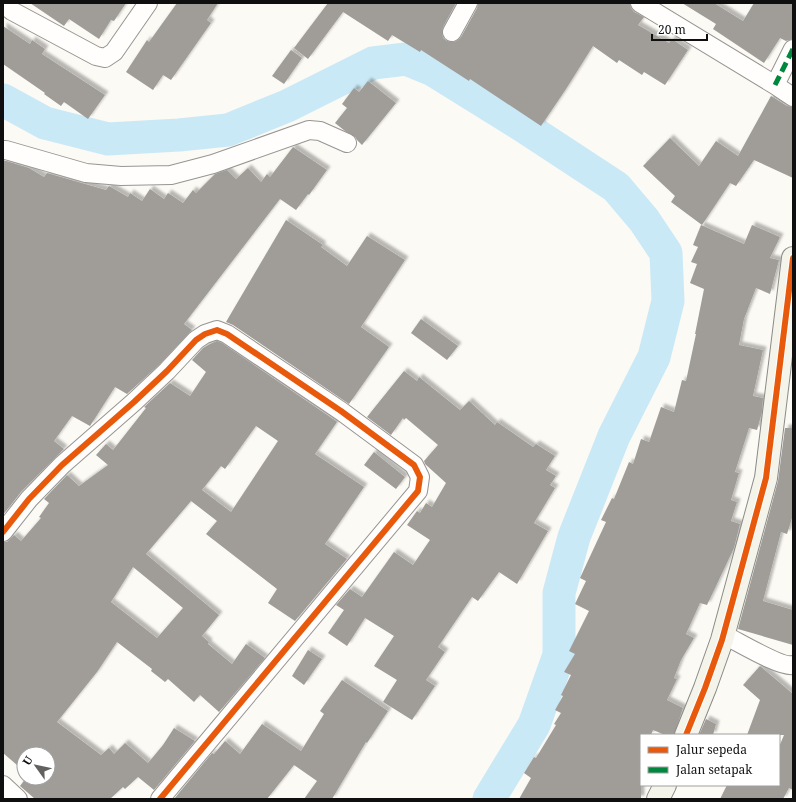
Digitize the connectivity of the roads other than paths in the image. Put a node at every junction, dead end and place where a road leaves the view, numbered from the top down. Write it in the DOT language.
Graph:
graph roads {
  1 [pos="148,3"];
  2 [pos="468,3"];
  3 [pos="11,6"];
  4 [pos="650,6"];
  5 [pos="452,32"];
  6 [pos="793,49"];
  7 [pos="775,85"];
  8 [pos="793,97"];
  9 [pos="347,143"];
  10 [pos="3,150"];
  11 [pos="793,258"];
  12 [pos="3,532"];
  13 [pos="724,635"];
  14 [pos="793,665"];
  15 [pos="686,734"];
  16 [pos="3,785"];
  17 [pos="664,786"];
  18 [pos="18,799"];
  19 [pos="160,799"];
  20 [pos="658,799"];
  1 -- 3 [label="street"];
  2 -- 5 [label="street"];
  4 -- 7 [label="street"];
  6 -- 7 [label="street"];
  7 -- 8 [label="street"];
  9 -- 10 [label="street"];
  11 -- 13 [label="street"];
  12 -- 19 [label="street"];
  13 -- 14 [label="street"];
  13 -- 15 [label="street"];
  16 -- 18 [label="street"];
  17 -- 20 [label="street"];
}
